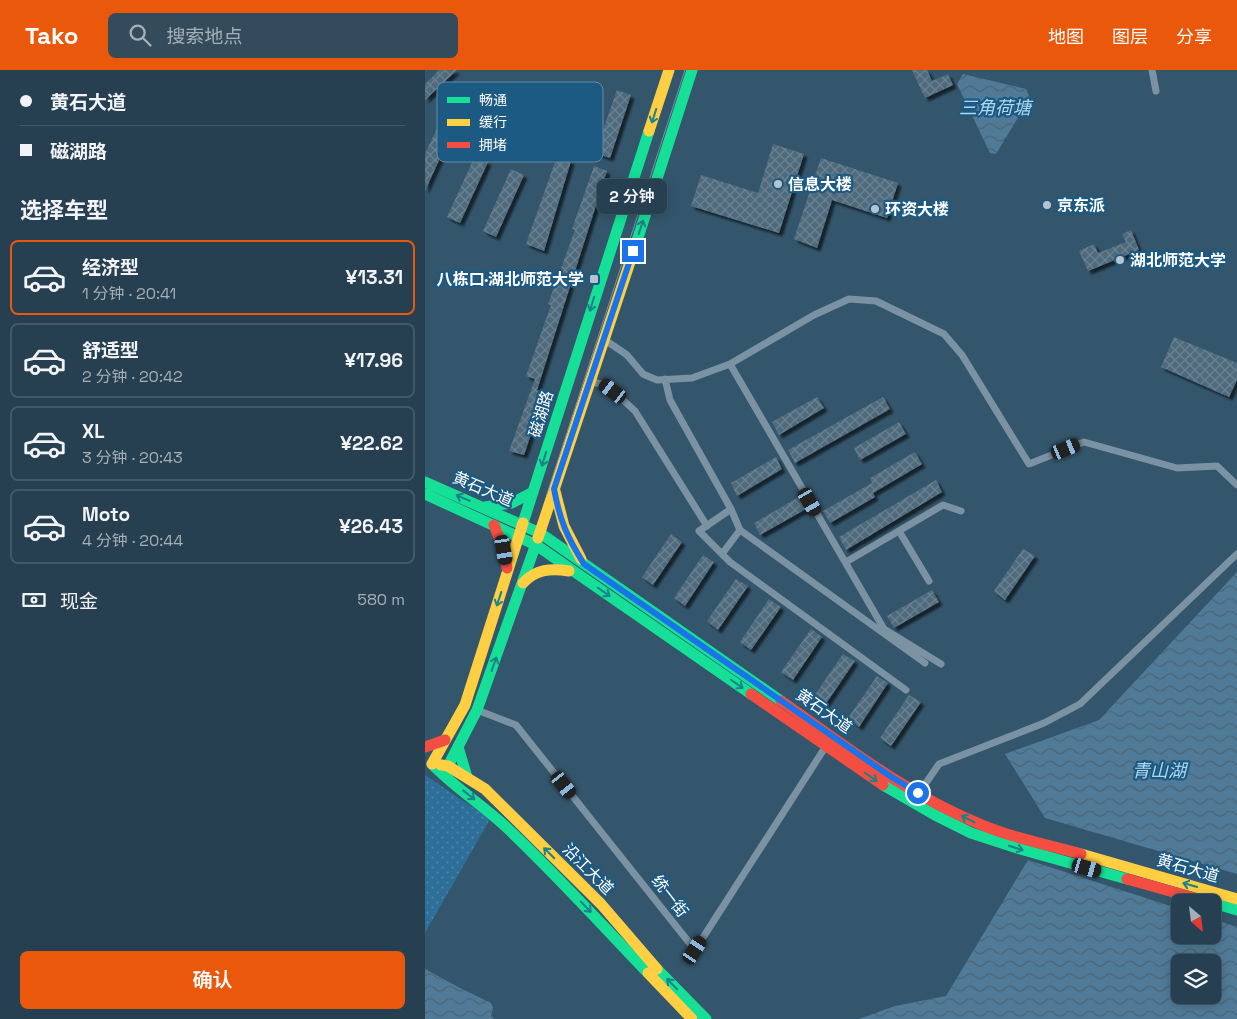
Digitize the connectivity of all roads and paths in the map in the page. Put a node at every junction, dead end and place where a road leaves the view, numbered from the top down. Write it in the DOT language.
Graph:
graph roads {
  1 [pos="669,70"];
  2 [pos="692,70"];
  3 [pos="1152,70"];
  4 [pos="1156,91"];
  5 [pos="605,340"];
  6 [pos="730,364"];
  7 [pos="665,379"];
  8 [pos="590,382"];
  9 [pos="425,482"];
  10 [pos="1237,485"];
  11 [pos="554,489"];
  12 [pos="533,492"];
  13 [pos="425,494"];
  14 [pos="483,507"];
  15 [pos="731,509"];
  16 [pos="961,510"];
  17 [pos="523,524"];
  18 [pos="494,525"];
  19 [pos="707,526"];
  20 [pos="740,530"];
  21 [pos="899,531"];
  22 [pos="540,533"];
  23 [pos="519,536"];
  24 [pos="536,544"];
  25 [pos="722,554"];
  26 [pos="1237,554"];
  27 [pos="846,562"];
  28 [pos="580,568"];
  29 [pos="508,571"];
  30 [pos="929,582"];
  31 [pos="522,584"];
  32 [pos="925,663"];
  33 [pos="941,664"];
  34 [pos="906,690"];
  35 [pos="477,710"];
  36 [pos="445,740"];
  37 [pos="827,746"];
  38 [pos="425,747"];
  39 [pos="458,747"];
  40 [pos="428,762"];
  41 [pos="448,766"];
  42 [pos="467,777"];
  43 [pos="916,798"];
  44 [pos="1180,894"];
  45 [pos="1237,899"];
  46 [pos="1221,906"];
  47 [pos="1237,910"];
  48 [pos="692,1019"];
  49 [pos="706,1019"];
  1 -- 12 [label="main road, 磁湖路, one-way"];
  5 -- 2 [label="main road, one-way"];
  3 -- 4 [label="street"];
  5 -- 7 [label="street"];
  5 -- 8 [label="main road"];
  6 -- 7 [label="street"];
  6 -- 10 [label="street"];
  6 -- 27 [label="street"];
  7 -- 15 [label="street"];
  8 -- 11 [label="main road"];
  8 -- 19 [label="street"];
  14 -- 9 [label="main road, 黄石大道, one-way"];
  11 -- 22 [label="main road"];
  11 -- 28 [label="main road"];
  12 -- 14 [label="main road"];
  12 -- 17 [label="main road, 磁湖路"];
  13 -- 18 [label="main road, 黄石大道"];
  14 -- 17 [label="main road, 黄石大道"];
  15 -- 19 [label="street"];
  15 -- 20 [label="street"];
  16 -- 21 [label="street"];
  17 -- 22 [label="main road, 黄石大道"];
  17 -- 23 [label="main road, 磁湖路"];
  18 -- 23 [label="main road, 黄石大道"];
  18 -- 29 [label="main road"];
  19 -- 25 [label="street"];
  20 -- 25 [label="street"];
  20 -- 32 [label="street"];
  21 -- 27 [label="street"];
  21 -- 30 [label="street"];
  22 -- 24 [label="main road"];
  22 -- 28 [label="main road, 黄石大道"];
  23 -- 24 [label="main road, 黄石大道"];
  23 -- 29 [label="main road, 磁湖路"];
  24 -- 28 [label="main road, 黄石大道"];
  24 -- 31 [label="main road"];
  25 -- 34 [label="street"];
  26 -- 43 [label="street"];
  27 -- 33 [label="street"];
  28 -- 31 [label="main road"];
  28 -- 37 [label="main road, 黄石大道, one-way"];
  28 -- 43 [label="main road, 黄石大道"];
  29 -- 36 [label="main road, 磁湖路, one-way"];
  35 -- 31 [label="main road, one-way"];
  35 -- 37 [label="street, 统一街"];
  35 -- 39 [label="main road"];
  36 -- 38 [label="main road"];
  36 -- 40 [label="main road, 磁湖路"];
  37 -- 43 [label="main road, 黄石大道, one-way"];
  39 -- 41 [label="main road"];
  39 -- 42 [label="main road"];
  40 -- 41 [label="main road, 沿江大道"];
  40 -- 48 [label="main road, 沿江大道, one-way"];
  41 -- 42 [label="main road, 沿江大道"];
  49 -- 42 [label="main road, 沿江大道, one-way"];
  43 -- 44 [label="main road, 黄石大道, one-way"];
  45 -- 43 [label="main road, 黄石大道, one-way"];
  46 -- 47 [label="main road, 黄石大道"];
}
